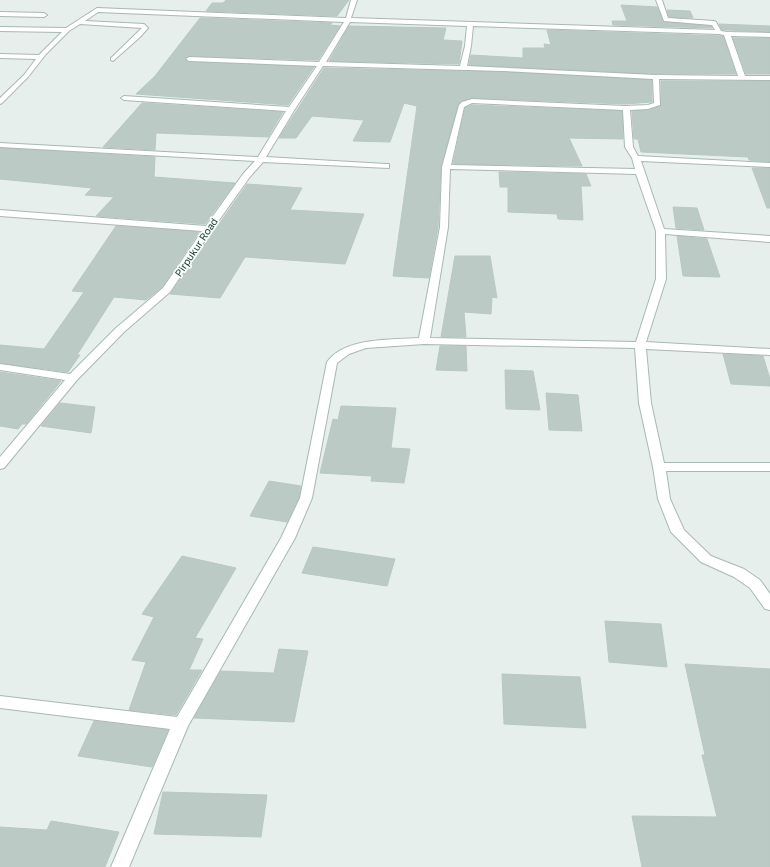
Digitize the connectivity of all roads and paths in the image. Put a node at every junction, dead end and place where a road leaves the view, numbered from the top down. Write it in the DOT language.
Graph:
graph roads {
  1 [pos="354,0"];
  2 [pos="659,0"];
  3 [pos="102,5"];
  4 [pos="96,10"];
  5 [pos="0,14"];
  6 [pos="44,15"];
  7 [pos="348,20"];
  8 [pos="79,22"];
  9 [pos="470,24"];
  10 [pos="0,29"];
  11 [pos="67,30"];
  12 [pos="719,32"];
  13 [pos="727,34"];
  14 [pos="770,35"];
  15 [pos="0,56"];
  16 [pos="42,57"];
  17 [pos="112,59"];
  18 [pos="189,59"];
  19 [pos="321,64"];
  20 [pos="462,68"];
  21 [pos="656,77"];
  22 [pos="742,77"];
  23 [pos="770,78"];
  24 [pos="124,98"];
  25 [pos="0,102"];
  26 [pos="625,108"];
  27 [pos="291,109"];
  28 [pos="0,145"];
  29 [pos="636,158"];
  30 [pos="260,160"];
  31 [pos="770,165"];
  32 [pos="386,166"];
  33 [pos="446,167"];
  34 [pos="640,172"];
  35 [pos="0,214"];
  36 [pos="208,229"];
  37 [pos="660,231"];
  38 [pos="770,239"];
  39 [pos="424,341"];
  40 [pos="640,345"];
  41 [pos="770,352"];
  42 [pos="0,367"];
  43 [pos="73,378"];
  44 [pos="0,465"];
  45 [pos="659,467"];
  46 [pos="770,467"];
  47 [pos="770,605"];
  48 [pos="0,702"];
  49 [pos="181,724"];
  50 [pos="120,867"];
  1 -- 7 [label="street, Pirpukur Road"];
  2 -- 12 [label="street"];
  3 -- 4 [label="street"];
  4 -- 7 [label="street"];
  4 -- 8 [label="street"];
  5 -- 6 [label="street"];
  7 -- 9 [label="street"];
  7 -- 19 [label="street, Pirpukur Road"];
  8 -- 11 [label="street"];
  8 -- 17 [label="street"];
  9 -- 12 [label="street"];
  9 -- 20 [label="street"];
  10 -- 11 [label="street"];
  11 -- 16 [label="street"];
  12 -- 13 [label="street"];
  13 -- 14 [label="street"];
  13 -- 22 [label="street"];
  15 -- 16 [label="street"];
  16 -- 25 [label="street"];
  18 -- 19 [label="street"];
  19 -- 20 [label="street"];
  19 -- 27 [label="street, Pirpukur Road"];
  20 -- 21 [label="street"];
  21 -- 22 [label="street"];
  21 -- 26 [label="street"];
  22 -- 23 [label="street"];
  24 -- 27 [label="street"];
  26 -- 29 [label="street"];
  26 -- 33 [label="street"];
  27 -- 30 [label="street, Pirpukur Road"];
  28 -- 30 [label="street"];
  29 -- 31 [label="street"];
  29 -- 34 [label="street"];
  30 -- 32 [label="street"];
  30 -- 36 [label="street, Pirpukur Road"];
  33 -- 34 [label="street"];
  33 -- 39 [label="street"];
  34 -- 37 [label="street"];
  35 -- 36 [label="street"];
  36 -- 43 [label="street, Pirpukur Road"];
  37 -- 38 [label="street"];
  37 -- 40 [label="street"];
  39 -- 40 [label="street"];
  39 -- 49 [label="street"];
  40 -- 41 [label="street"];
  40 -- 45 [label="street"];
  42 -- 43 [label="street"];
  43 -- 44 [label="street, Pirpukur Road"];
  45 -- 46 [label="street"];
  45 -- 47 [label="street"];
  48 -- 49 [label="street"];
  49 -- 50 [label="street"];
}
